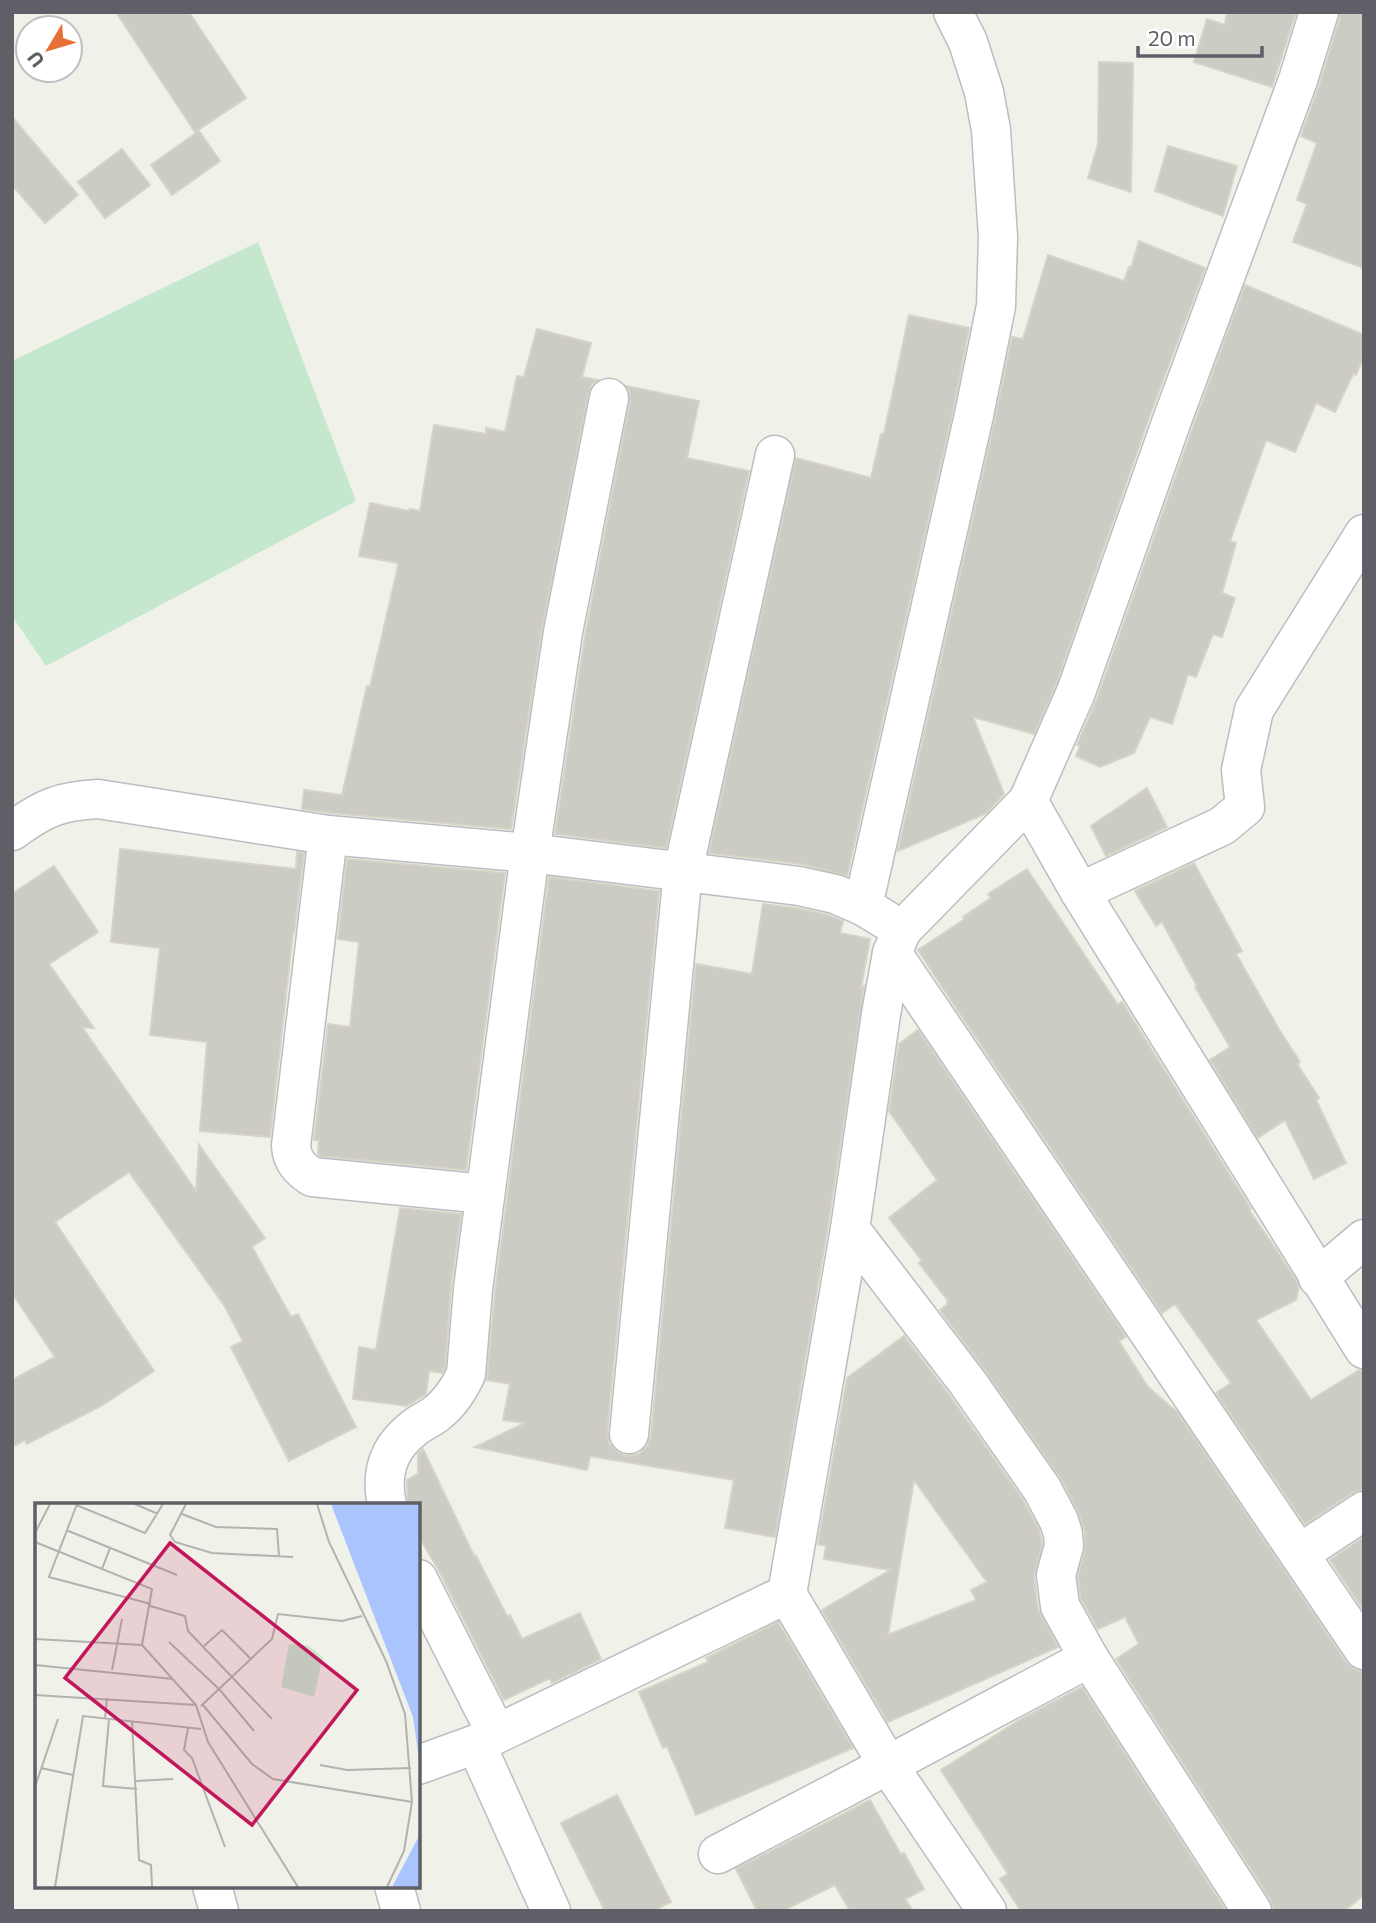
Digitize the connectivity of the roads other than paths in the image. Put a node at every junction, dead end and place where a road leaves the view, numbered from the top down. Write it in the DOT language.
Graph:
graph roads {
  1 [pos="953,12"];
  2 [pos="1319,12"];
  3 [pos="609,398"];
  4 [pos="775,455"];
  5 [pos="1364,534"];
  6 [pos="1028,801"];
  7 [pos="12,831"];
  8 [pos="328,835"];
  9 [pos="530,853"];
  10 [pos="683,871"];
  11 [pos="1080,892"];
  12 [pos="863,906"];
  13 [pos="897,941"];
  14 [pos="485,1194"];
  15 [pos="850,1229"];
  16 [pos="1364,1239"];
  17 [pos="1318,1278"];
  18 [pos="1364,1349"];
  19 [pos="629,1434"];
  20 [pos="387,1503"];
  21 [pos="1364,1511"];
  22 [pos="1299,1554"];
  23 [pos="420,1584"];
  24 [pos="787,1594"];
  25 [pos="1364,1650"];
  26 [pos="1089,1658"];
  27 [pos="486,1739"];
  28 [pos="420,1764"];
  29 [pos="888,1765"];
  30 [pos="718,1854"];
  31 [pos="213,1888"];
  32 [pos="395,1888"];
  33 [pos="219,1911"];
  34 [pos="401,1911"];
  35 [pos="551,1911"];
  36 [pos="987,1911"];
  37 [pos="1252,1911"];
  1 -- 12 [label="street"];
  2 -- 6 [label="street"];
  3 -- 9 [label="street"];
  4 -- 10 [label="street"];
  5 -- 11 [label="street"];
  6 -- 11 [label="street"];
  6 -- 13 [label="street"];
  7 -- 8 [label="street"];
  8 -- 9 [label="street"];
  8 -- 14 [label="street"];
  9 -- 10 [label="street"];
  9 -- 14 [label="street"];
  10 -- 12 [label="street"];
  10 -- 19 [label="street"];
  11 -- 17 [label="street"];
  12 -- 13 [label="street"];
  13 -- 15 [label="street"];
  13 -- 22 [label="street"];
  14 -- 20 [label="street"];
  15 -- 24 [label="street"];
  15 -- 26 [label="street"];
  16 -- 17 [label="street"];
  17 -- 18 [label="street"];
  21 -- 22 [label="street"];
  22 -- 25 [label="street"];
  23 -- 27 [label="street"];
  24 -- 27 [label="street"];
  24 -- 29 [label="street"];
  26 -- 29 [label="street"];
  26 -- 37 [label="street"];
  27 -- 28 [label="street"];
  27 -- 35 [label="street"];
  29 -- 30 [label="street"];
  29 -- 36 [label="street"];
  31 -- 33 [label="street"];
  32 -- 34 [label="street"];
}
